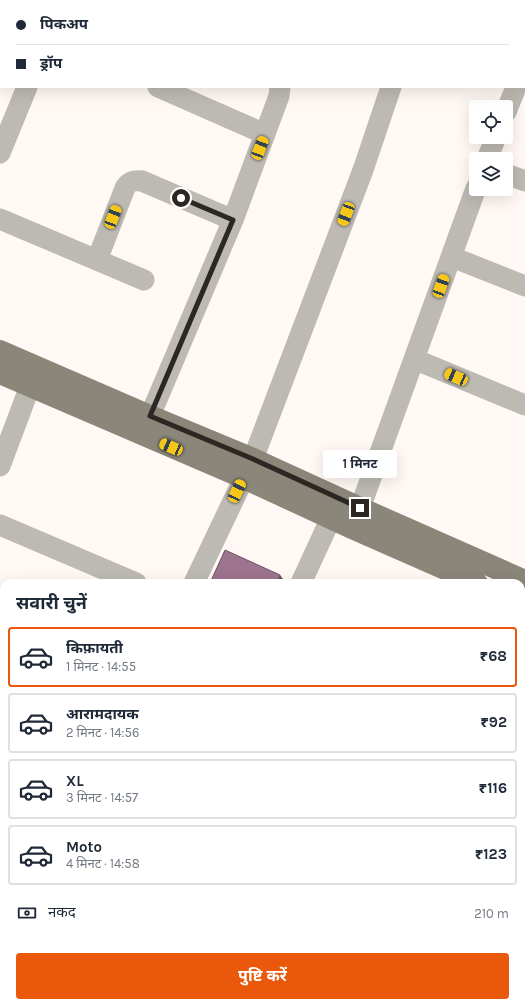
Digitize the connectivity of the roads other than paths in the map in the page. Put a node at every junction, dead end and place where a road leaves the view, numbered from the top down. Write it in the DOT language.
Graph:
graph roads {
  1 [pos="25,88"];
  2 [pos="160,88"];
  3 [pos="280,88"];
  4 [pos="391,88"];
  5 [pos="516,88"];
  6 [pos="511,100"];
  7 [pos="4,128"];
  8 [pos="265,134"];
  9 [pos="0,153"];
  10 [pos="513,177"];
  11 [pos="525,182"];
  12 [pos="473,196"];
  13 [pos="0,219"];
  14 [pos="233,220"];
  15 [pos="452,257"];
  16 [pos="97,260"];
  17 [pos="144,280"];
  18 [pos="525,286"];
  19 [pos="0,351"];
  20 [pos="414,359"];
  21 [pos="0,373"];
  22 [pos="30,386"];
  23 [pos="525,405"];
  24 [pos="150,416"];
  25 [pos="0,466"];
  26 [pos="248,469"];
  27 [pos="360,508"];
  28 [pos="331,518"];
  29 [pos="0,525"];
  30 [pos="127,579"];
  31 [pos="196,579"];
  32 [pos="303,579"];
  33 [pos="468,579"];
  34 [pos="520,579"];
  1 -- 7 [label="street"];
  2 -- 8 [label="street"];
  3 -- 8 [label="street"];
  4 -- 26 [label="street"];
  5 -- 6 [label="street"];
  7 -- 9 [label="street"];
  8 -- 14 [label="street"];
  10 -- 11 [label="street"];
  12 -- 15 [label="street"];
  13 -- 16 [label="street"];
  14 -- 16 [label="street"];
  14 -- 24 [label="street"];
  15 -- 18 [label="street"];
  15 -- 20 [label="street"];
  16 -- 17 [label="street"];
  19 -- 24 [label="main road"];
  20 -- 23 [label="street"];
  20 -- 27 [label="street"];
  21 -- 22 [label="main road"];
  22 -- 25 [label="street"];
  22 -- 26 [label="main road"];
  24 -- 26 [label="main road"];
  26 -- 27 [label="main road"];
  26 -- 28 [label="main road"];
  26 -- 31 [label="street"];
  27 -- 34 [label="main road"];
  28 -- 32 [label="street"];
  28 -- 33 [label="main road"];
  29 -- 30 [label="street"];
}
